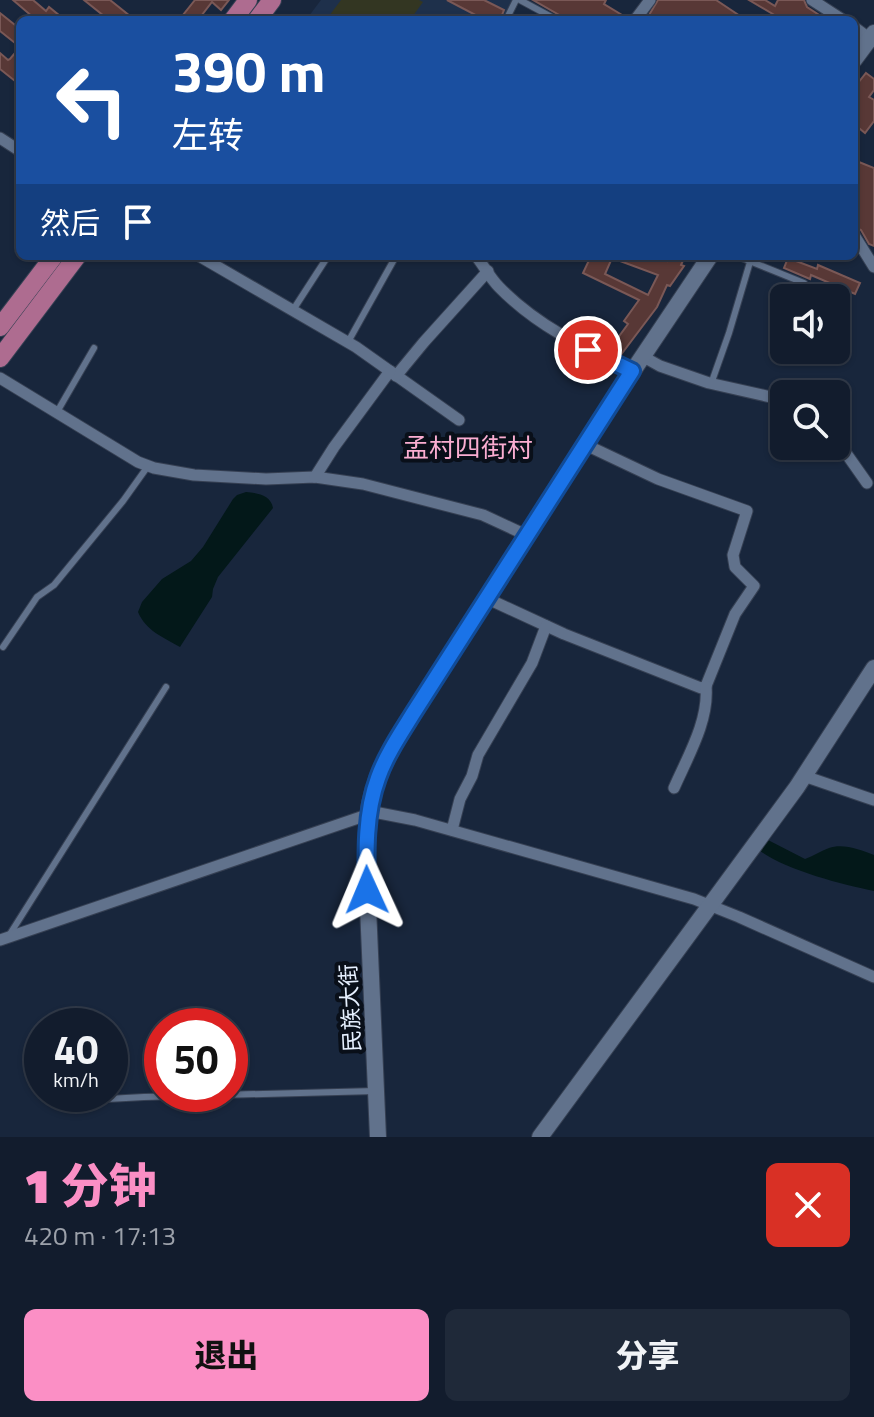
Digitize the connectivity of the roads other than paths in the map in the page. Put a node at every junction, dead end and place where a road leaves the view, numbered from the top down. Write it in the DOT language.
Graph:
graph roads {
  1 [pos="518,0"];
  2 [pos="812,0"];
  3 [pos="549,16"];
  4 [pos="837,16"];
  5 [pos="873,38"];
  6 [pos="858,55"];
  7 [pos="858,241"];
  8 [pos="51,260"];
  9 [pos="74,260"];
  10 [pos="206,260"];
  11 [pos="325,260"];
  12 [pos="394,260"];
  13 [pos="479,260"];
  14 [pos="707,260"];
  15 [pos="746,260"];
  16 [pos="750,262"];
  17 [pos="874,267"];
  18 [pos="488,271"];
  19 [pos="804,283"];
  20 [pos="293,310"];
  21 [pos="0,327"];
  22 [pos="348,342"];
  23 [pos="94,348"];
  24 [pos="642,356"];
  25 [pos="0,358"];
  26 [pos="632,371"];
  27 [pos="393,373"];
  28 [pos="0,378"];
  29 [pos="711,384"];
  30 [pos="770,397"];
  31 [pos="57,412"];
  32 [pos="459,420"];
  33 [pos="584,444"];
  34 [pos="850,459"];
  35 [pos="148,466"];
  36 [pos="315,477"];
  37 [pos="867,483"];
  38 [pos="526,535"];
  39 [pos="486,598"];
  40 [pos="546,626"];
  41 [pos="3,647"];
  42 [pos="874,668"];
  43 [pos="706,686"];
  44 [pos="166,687"];
  45 [pos="804,776"];
  46 [pos="674,788"];
  47 [pos="874,800"];
  48 [pos="369,815"];
  49 [pos="452,830"];
  50 [pos="711,906"];
  51 [pos="4,938"];
  52 [pos="874,977"];
  53 [pos="376,1091"];
  54 [pos="128,1098"];
  55 [pos="378,1137"];
  56 [pos="540,1137"];
  1 -- 3 [label="lane"];
  2 -- 4 [label="street"];
  5 -- 6 [label="main road"];
  7 -- 17 [label="street"];
  8 -- 21 [label="main road"];
  9 -- 25 [label="main road"];
  10 -- 20 [label="street"];
  11 -- 20 [label="lane"];
  12 -- 22 [label="lane"];
  13 -- 18 [label="street"];
  14 -- 24 [label="main road, 民族大街"];
  15 -- 16 [label="lane"];
  16 -- 19 [label="lane"];
  16 -- 29 [label="lane"];
  18 -- 26 [label="street"];
  18 -- 27 [label="street"];
  20 -- 22 [label="street"];
  22 -- 27 [label="street"];
  23 -- 31 [label="lane"];
  24 -- 26 [label="main road, 民族大街"];
  24 -- 29 [label="street"];
  26 -- 33 [label="main road, 民族大街"];
  27 -- 32 [label="street"];
  27 -- 36 [label="street"];
  28 -- 31 [label="street"];
  29 -- 30 [label="street"];
  31 -- 35 [label="street"];
  33 -- 38 [label="main road, 民族大街"];
  33 -- 43 [label="street"];
  34 -- 37 [label="street"];
  35 -- 36 [label="street"];
  35 -- 41 [label="lane"];
  36 -- 38 [label="street"];
  38 -- 39 [label="main road, 民族大街"];
  39 -- 40 [label="street"];
  39 -- 48 [label="main road, 民族大街"];
  40 -- 43 [label="street"];
  40 -- 49 [label="street"];
  42 -- 45 [label="main road"];
  43 -- 46 [label="street"];
  44 -- 51 [label="lane"];
  45 -- 47 [label="street"];
  45 -- 50 [label="main road"];
  48 -- 49 [label="street"];
  48 -- 51 [label="street"];
  48 -- 53 [label="main road, 民族大街"];
  49 -- 50 [label="street"];
  50 -- 52 [label="street"];
  50 -- 56 [label="main road"];
  53 -- 54 [label="lane"];
  53 -- 55 [label="main road, 民族大街"];
}
